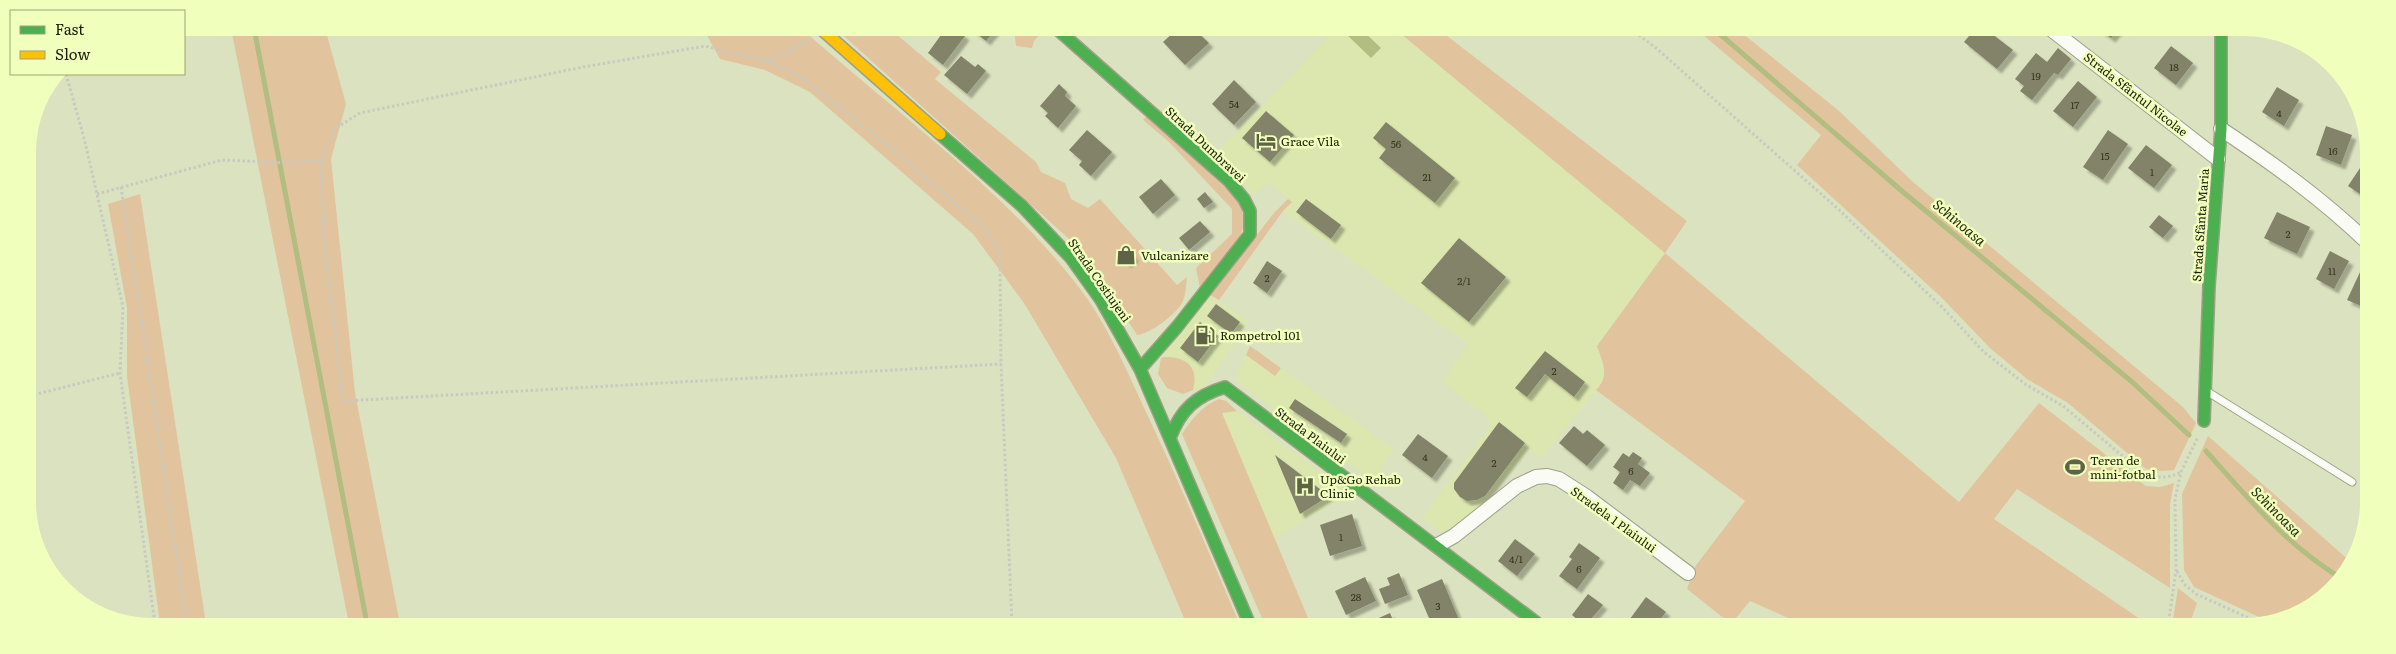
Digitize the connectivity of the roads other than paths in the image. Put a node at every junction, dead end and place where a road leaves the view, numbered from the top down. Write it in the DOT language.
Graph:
graph roads {
  1 [pos="829,36"];
  2 [pos="1066,36"];
  3 [pos="2060,36"];
  4 [pos="2221,36"];
  5 [pos="2220,129"];
  6 [pos="2218,159"];
  7 [pos="2360,235"];
  8 [pos="1140,369"];
  9 [pos="2206,390"];
  10 [pos="2204,421"];
  11 [pos="1170,438"];
  12 [pos="2352,482"];
  13 [pos="1438,545"];
  14 [pos="1688,573"];
  15 [pos="1517,607"];
  16 [pos="1247,618"];
  17 [pos="1519,618"];
  18 [pos="1531,618"];
  1 -- 8 [label="street, Strada Costiujeni"];
  2 -- 8 [label="street, Strada Dumbravei"];
  3 -- 6 [label="street, Strada Sfântul Nicolae"];
  4 -- 5 [label="street, Strada Sfânta Maria"];
  5 -- 6 [label="street, Strada Sfânta Maria"];
  5 -- 7 [label="street"];
  6 -- 9 [label="street, Strada Sfânta Maria"];
  8 -- 11 [label="street, Strada Costiujeni"];
  9 -- 10 [label="street, Strada Sfânta Maria"];
  9 -- 12 [label="lane"];
  11 -- 13 [label="street, Strada Plaiului"];
  11 -- 16 [label="street, Strada Costiujeni"];
  13 -- 14 [label="street, Stradela 1 Plaiului"];
  13 -- 15 [label="street, Strada Plaiului"];
  15 -- 17 [label="street"];
  15 -- 18 [label="street, Strada Plaiului"];
}
